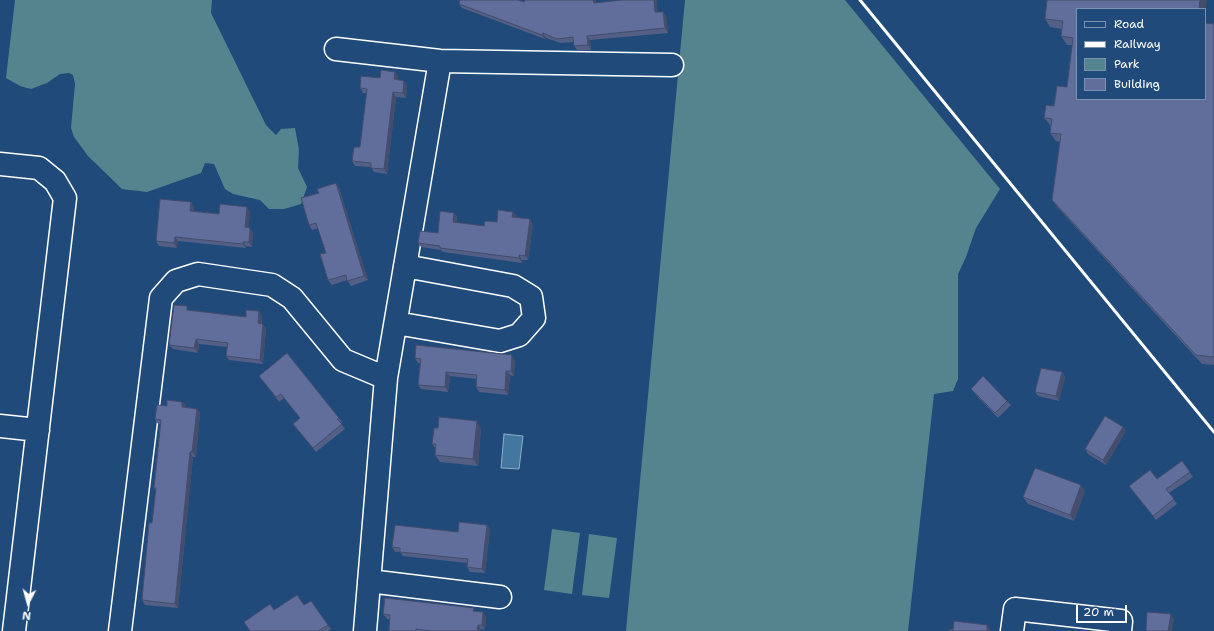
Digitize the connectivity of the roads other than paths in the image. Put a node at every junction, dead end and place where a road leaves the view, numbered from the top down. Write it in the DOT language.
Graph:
graph roads {
  1 [pos="336,49"];
  2 [pos="440,61"];
  3 [pos="672,65"];
  4 [pos="0,164"];
  5 [pos="405,266"];
  6 [pos="396,323"];
  7 [pos="386,378"];
  8 [pos="0,426"];
  9 [pos="38,430"];
  10 [pos="369,581"];
  11 [pos="500,597"];
  12 [pos="14,631"];
  13 [pos="120,631"];
  14 [pos="365,631"];
  15 [pos="1012,631"];
  16 [pos="1120,631"];
  1 -- 2 [label="lane"];
  2 -- 3 [label="lane"];
  2 -- 5 [label="lane"];
  4 -- 9 [label="lane"];
  5 -- 6 [label="lane"];
  5 -- 6 [label="lane"];
  6 -- 7 [label="lane"];
  7 -- 10 [label="lane"];
  7 -- 13 [label="lane"];
  8 -- 9 [label="lane"];
  9 -- 12 [label="lane"];
  10 -- 11 [label="lane"];
  10 -- 14 [label="lane"];
  15 -- 16 [label="lane"];
}
